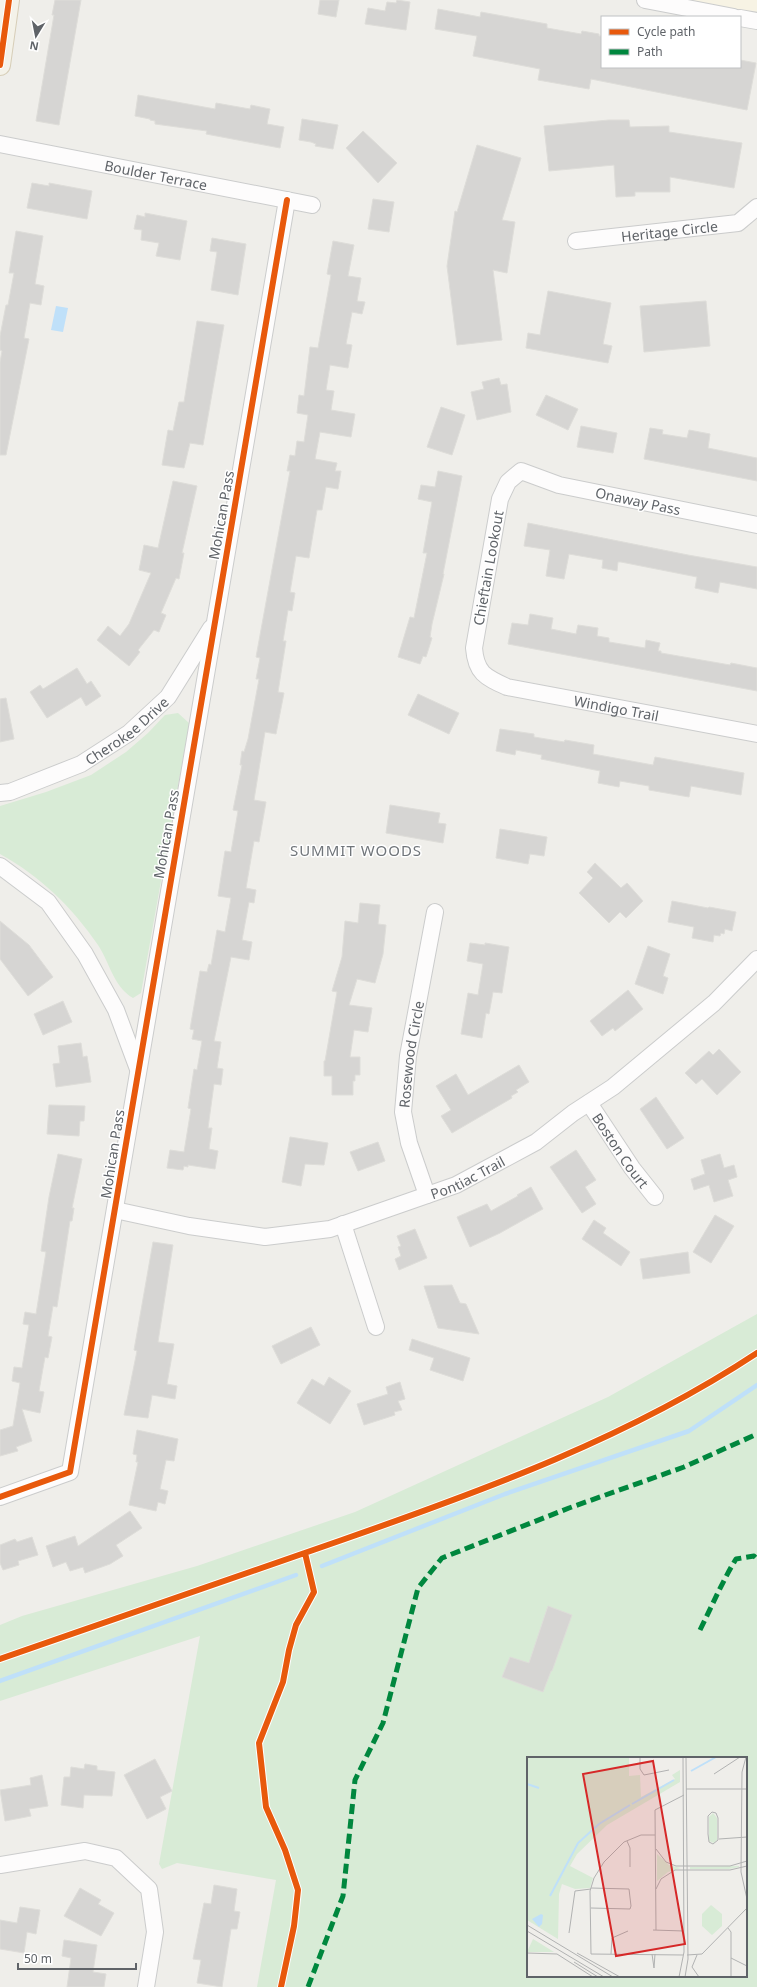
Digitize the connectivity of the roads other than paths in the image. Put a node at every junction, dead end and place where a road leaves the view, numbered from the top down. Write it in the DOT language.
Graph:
graph roads {
  1 [pos="10,0"];
  2 [pos="645,0"];
  3 [pos="729,16"];
  4 [pos="741,18"];
  5 [pos="757,21"];
  6 [pos="0,65"];
  7 [pos="0,144"];
  8 [pos="287,200"];
  9 [pos="312,205"];
  10 [pos="757,207"];
  11 [pos="576,241"];
  12 [pos="521,471"];
  13 [pos="757,525"];
  14 [pos="215,622"];
  15 [pos="481,672"];
  16 [pos="757,734"];
  17 [pos="0,793"];
  18 [pos="0,866"];
  19 [pos="435,912"];
  20 [pos="757,959"];
  21 [pos="138,1070"];
  22 [pos="589,1103"];
  23 [pos="427,1195"];
  24 [pos="655,1197"];
  25 [pos="115,1210"];
  26 [pos="343,1224"];
  27 [pos="376,1327"];
  28 [pos="0,1497"];
  29 [pos="0,1865"];
  30 [pos="146,1987"];
  1 -- 6 [label="main road"];
  2 -- 3 [label="street"];
  4 -- 5 [label="street"];
  7 -- 8 [label="street, Boulder Terrace"];
  8 -- 9 [label="street, Boulder Terrace"];
  8 -- 14 [label="street, Mohican Pass"];
  10 -- 11 [label="street, Heritage Circle"];
  12 -- 13 [label="street, Onaway Pass"];
  12 -- 15 [label="street, Chieftain Lookout"];
  14 -- 17 [label="street, Cherokee Drive"];
  14 -- 21 [label="street, Mohican Pass"];
  15 -- 16 [label="street, Windigo Trail"];
  18 -- 21 [label="street"];
  19 -- 23 [label="street, Rosewood Circle"];
  20 -- 22 [label="street, Pontiac Trail"];
  21 -- 25 [label="street, Mohican Pass"];
  22 -- 23 [label="street, Pontiac Trail"];
  22 -- 24 [label="street, Boston Court"];
  23 -- 26 [label="street, Pontiac Trail"];
  25 -- 26 [label="street, Pontiac Trail"];
  25 -- 28 [label="street, Mohican Pass"];
  26 -- 27 [label="street"];
  29 -- 30 [label="street"];
}
